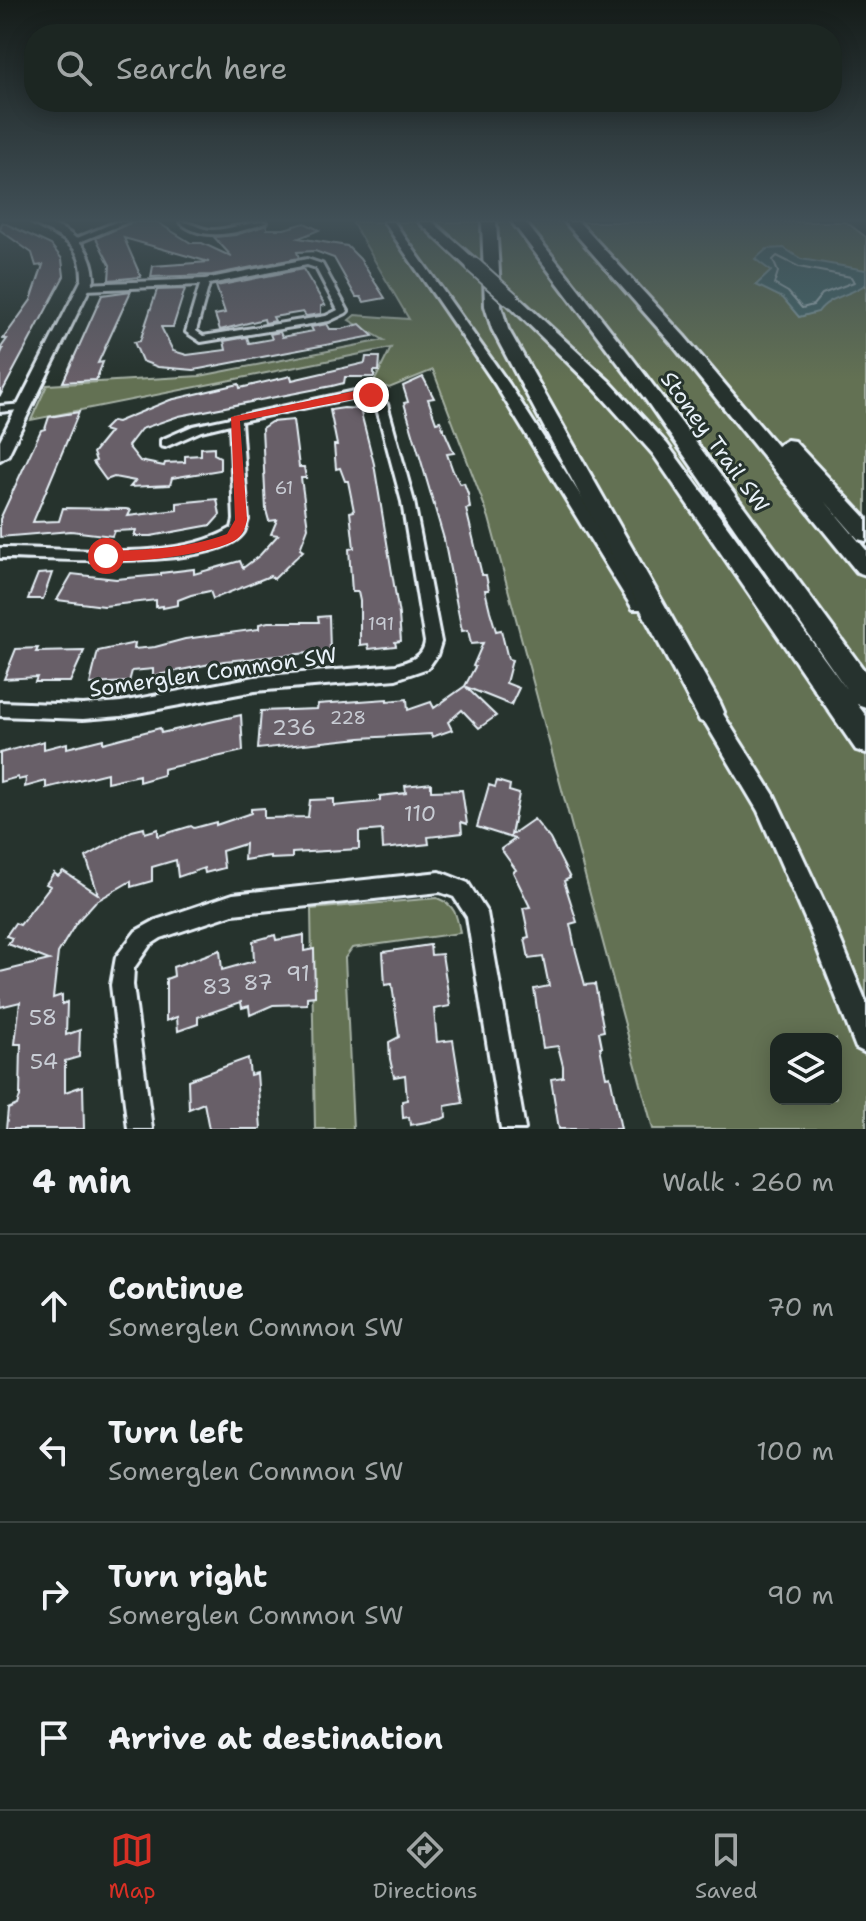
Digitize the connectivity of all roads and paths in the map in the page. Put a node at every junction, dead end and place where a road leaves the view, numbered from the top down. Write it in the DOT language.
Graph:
graph roads {
  1 [pos="86,275"];
  2 [pos="243,275"];
  3 [pos="324,275"];
  4 [pos="426,275"];
  5 [pos="484,275"];
  6 [pos="492,275"];
  7 [pos="558,275"];
  8 [pos="619,275"];
  9 [pos="205,282"];
  10 [pos="85,287"];
  11 [pos="678,340"];
  12 [pos="24,407"];
  13 [pos="0,409"];
  14 [pos="235,419"];
  15 [pos="165,443"];
  16 [pos="0,455"];
  17 [pos="866,533"];
  18 [pos="0,553"];
  19 [pos="866,566"];
  20 [pos="866,695"];
  21 [pos="0,709"];
  22 [pos="710,712"];
  23 [pos="866,740"];
  24 [pos="866,1038"];
  25 [pos="140,1129"];
  26 [pos="513,1129"];
  1 -- 10 [label="main road"];
  2 -- 9 [label="street"];
  3 -- 9 [label="street"];
  4 -- 22 [label="main road"];
  5 -- 23 [label="highway, bridge"];
  6 -- 22 [label="highway"];
  7 -- 20 [label="highway, Stoney Trail SW"];
  8 -- 11 [label="highway, Stoney Trail SW"];
  9 -- 10 [label="street"];
  10 -- 12 [label="main road"];
  11 -- 17 [label="highway"];
  11 -- 19 [label="highway, Stoney Trail SW"];
  12 -- 13 [label="street"];
  12 -- 16 [label="main road"];
  14 -- 15 [label="street"];
  14 -- 18 [label="street"];
  14 -- 21 [label="street, Somerglen Common SW"];
  22 -- 24 [label="main road"];
  25 -- 26 [label="street"];
}
